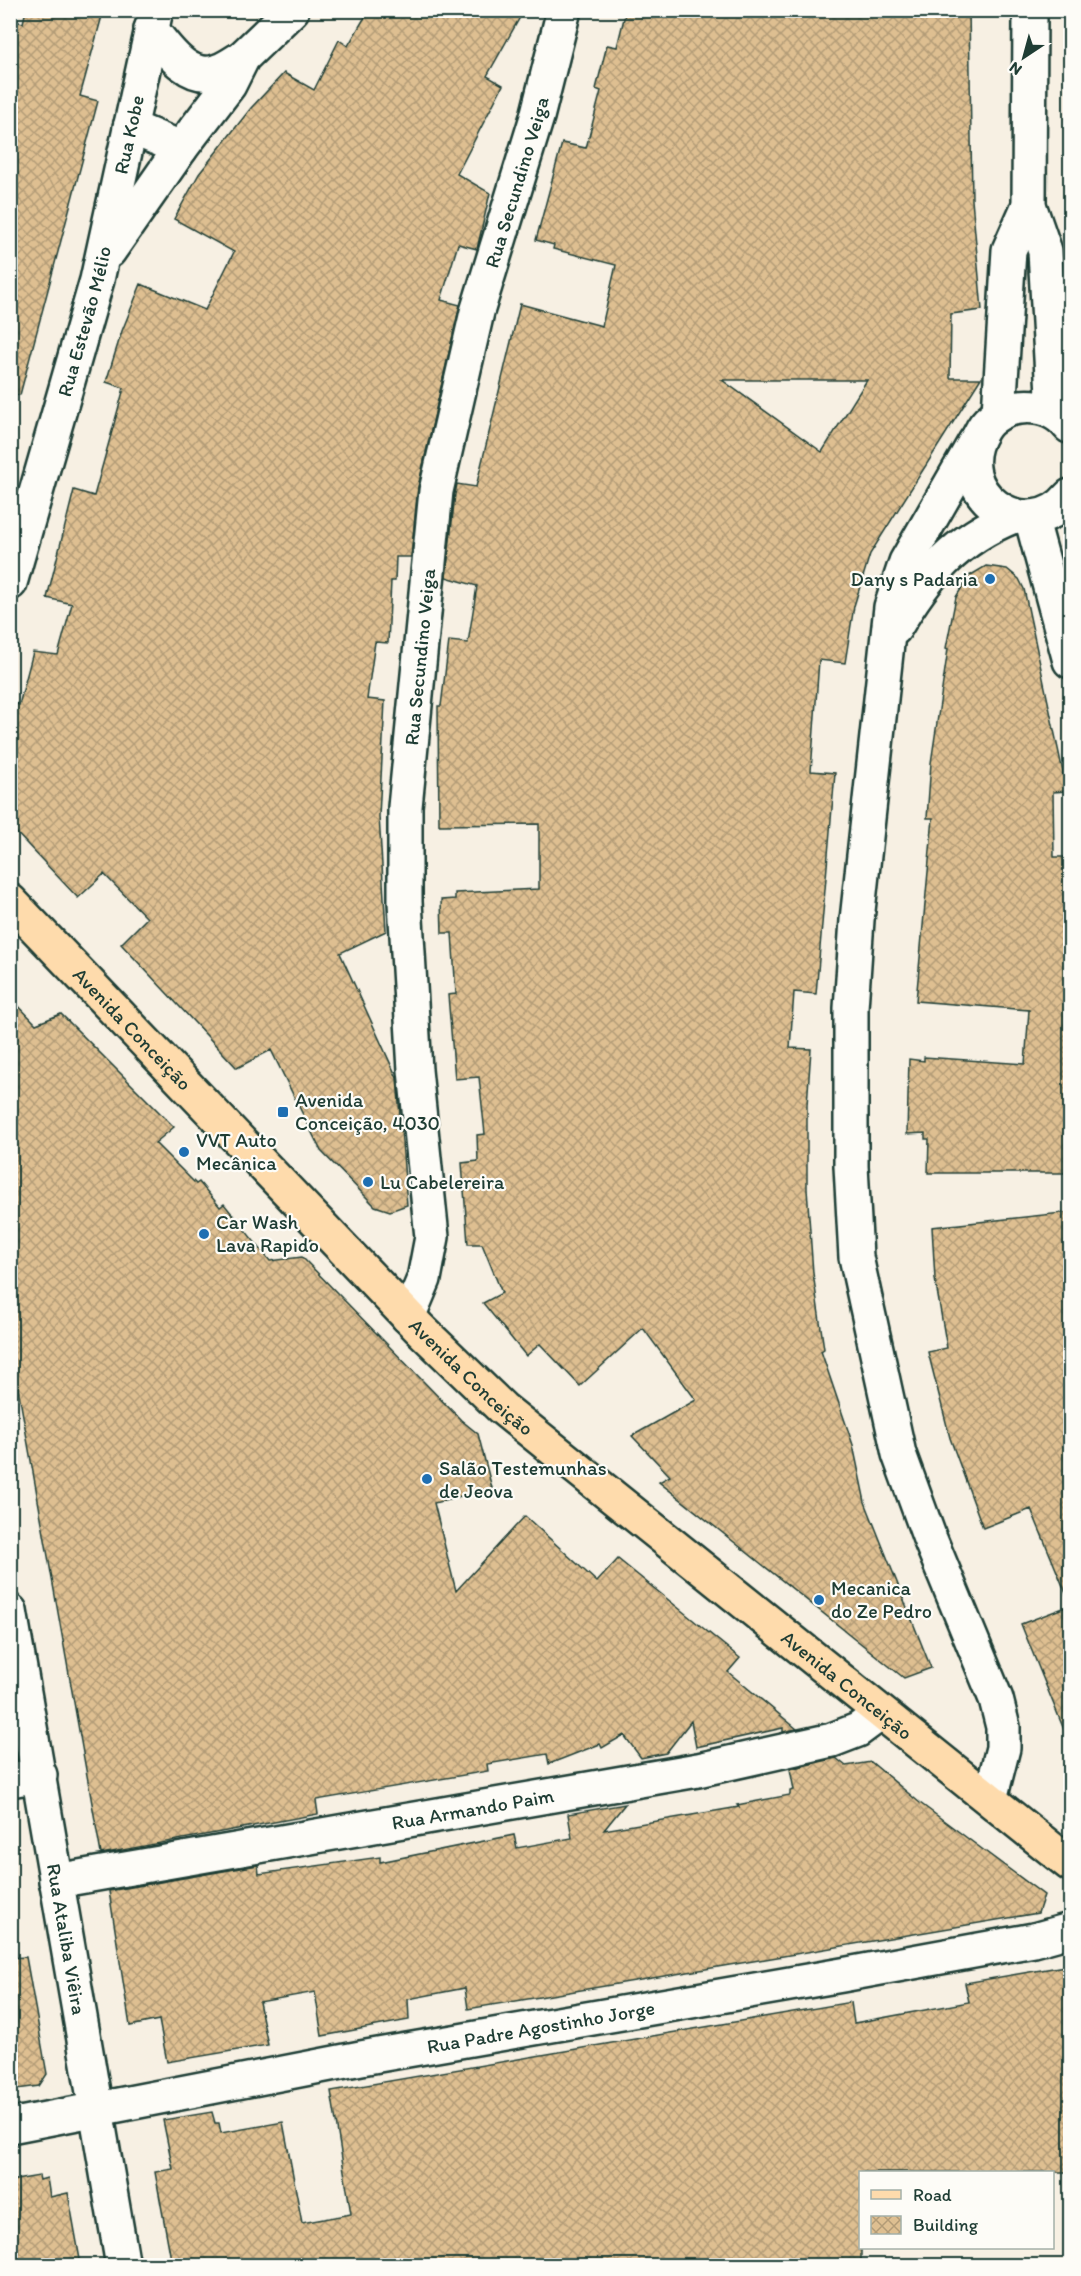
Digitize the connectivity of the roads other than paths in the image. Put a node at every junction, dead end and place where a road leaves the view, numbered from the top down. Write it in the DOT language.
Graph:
graph roads {
  1 [pos="292,10"];
  2 [pos="564,10"];
  3 [pos="1030,10"];
  4 [pos="153,20"];
  5 [pos="243,57"];
  6 [pos="130,127"];
  7 [pos="181,148"];
  8 [pos="1029,205"];
  9 [pos="102,260"];
  10 [pos="999,413"];
  11 [pos="1065,421"];
  12 [pos="975,442"];
  13 [pos="1071,496"];
  14 [pos="1022,516"];
  15 [pos="10,583"];
  16 [pos="888,640"];
  17 [pos="1071,661"];
  18 [pos="10,901"];
  19 [pos="408,1317"];
  20 [pos="10,1611"];
  21 [pos="881,1713"];
  22 [pos="25,1777"];
  23 [pos="990,1799"];
  24 [pos="1071,1864"];
  25 [pos="56,1881"];
  26 [pos="1071,1930"];
  27 [pos="96,2109"];
  28 [pos="10,2126"];
  29 [pos="123,2265"];
  1 -- 5 [label="street, Rua Estevão Mélio"];
  2 -- 19 [label="street, Rua Secundino Veiga"];
  3 -- 8 [label="street"];
  4 -- 5 [label="street"];
  4 -- 6 [label="street, Rua Kobe"];
  5 -- 7 [label="street, Rua Estevão Mélio"];
  6 -- 7 [label="street"];
  6 -- 9 [label="street, Rua Kobe"];
  7 -- 9 [label="street, Rua Estevão Mélio"];
  8 -- 10 [label="street"];
  8 -- 11 [label="street"];
  9 -- 15 [label="street, Rua Estevão Mélio"];
  10 -- 11 [label="street"];
  10 -- 12 [label="street"];
  12 -- 14 [label="street"];
  12 -- 16 [label="street"];
  13 -- 14 [label="street"];
  14 -- 16 [label="street"];
  14 -- 17 [label="street"];
  16 -- 23 [label="street"];
  18 -- 19 [label="main road, Avenida Conceição"];
  19 -- 21 [label="main road, Avenida Conceição"];
  20 -- 22 [label="street, Rua Ataliba Viêira"];
  21 -- 23 [label="main road, Avenida Conceição"];
  21 -- 25 [label="street, Rua Armando Paim"];
  22 -- 25 [label="street, Rua Ataliba Viêira"];
  23 -- 24 [label="main road, Avenida Conceição"];
  25 -- 27 [label="street, Rua Ataliba Viêira"];
  26 -- 27 [label="street, Rua Padre Agostinho Jorge"];
  27 -- 28 [label="street, Rua Padre Agostinho Jorge"];
  27 -- 29 [label="street, Rua Ataliba Viêira"];
}
